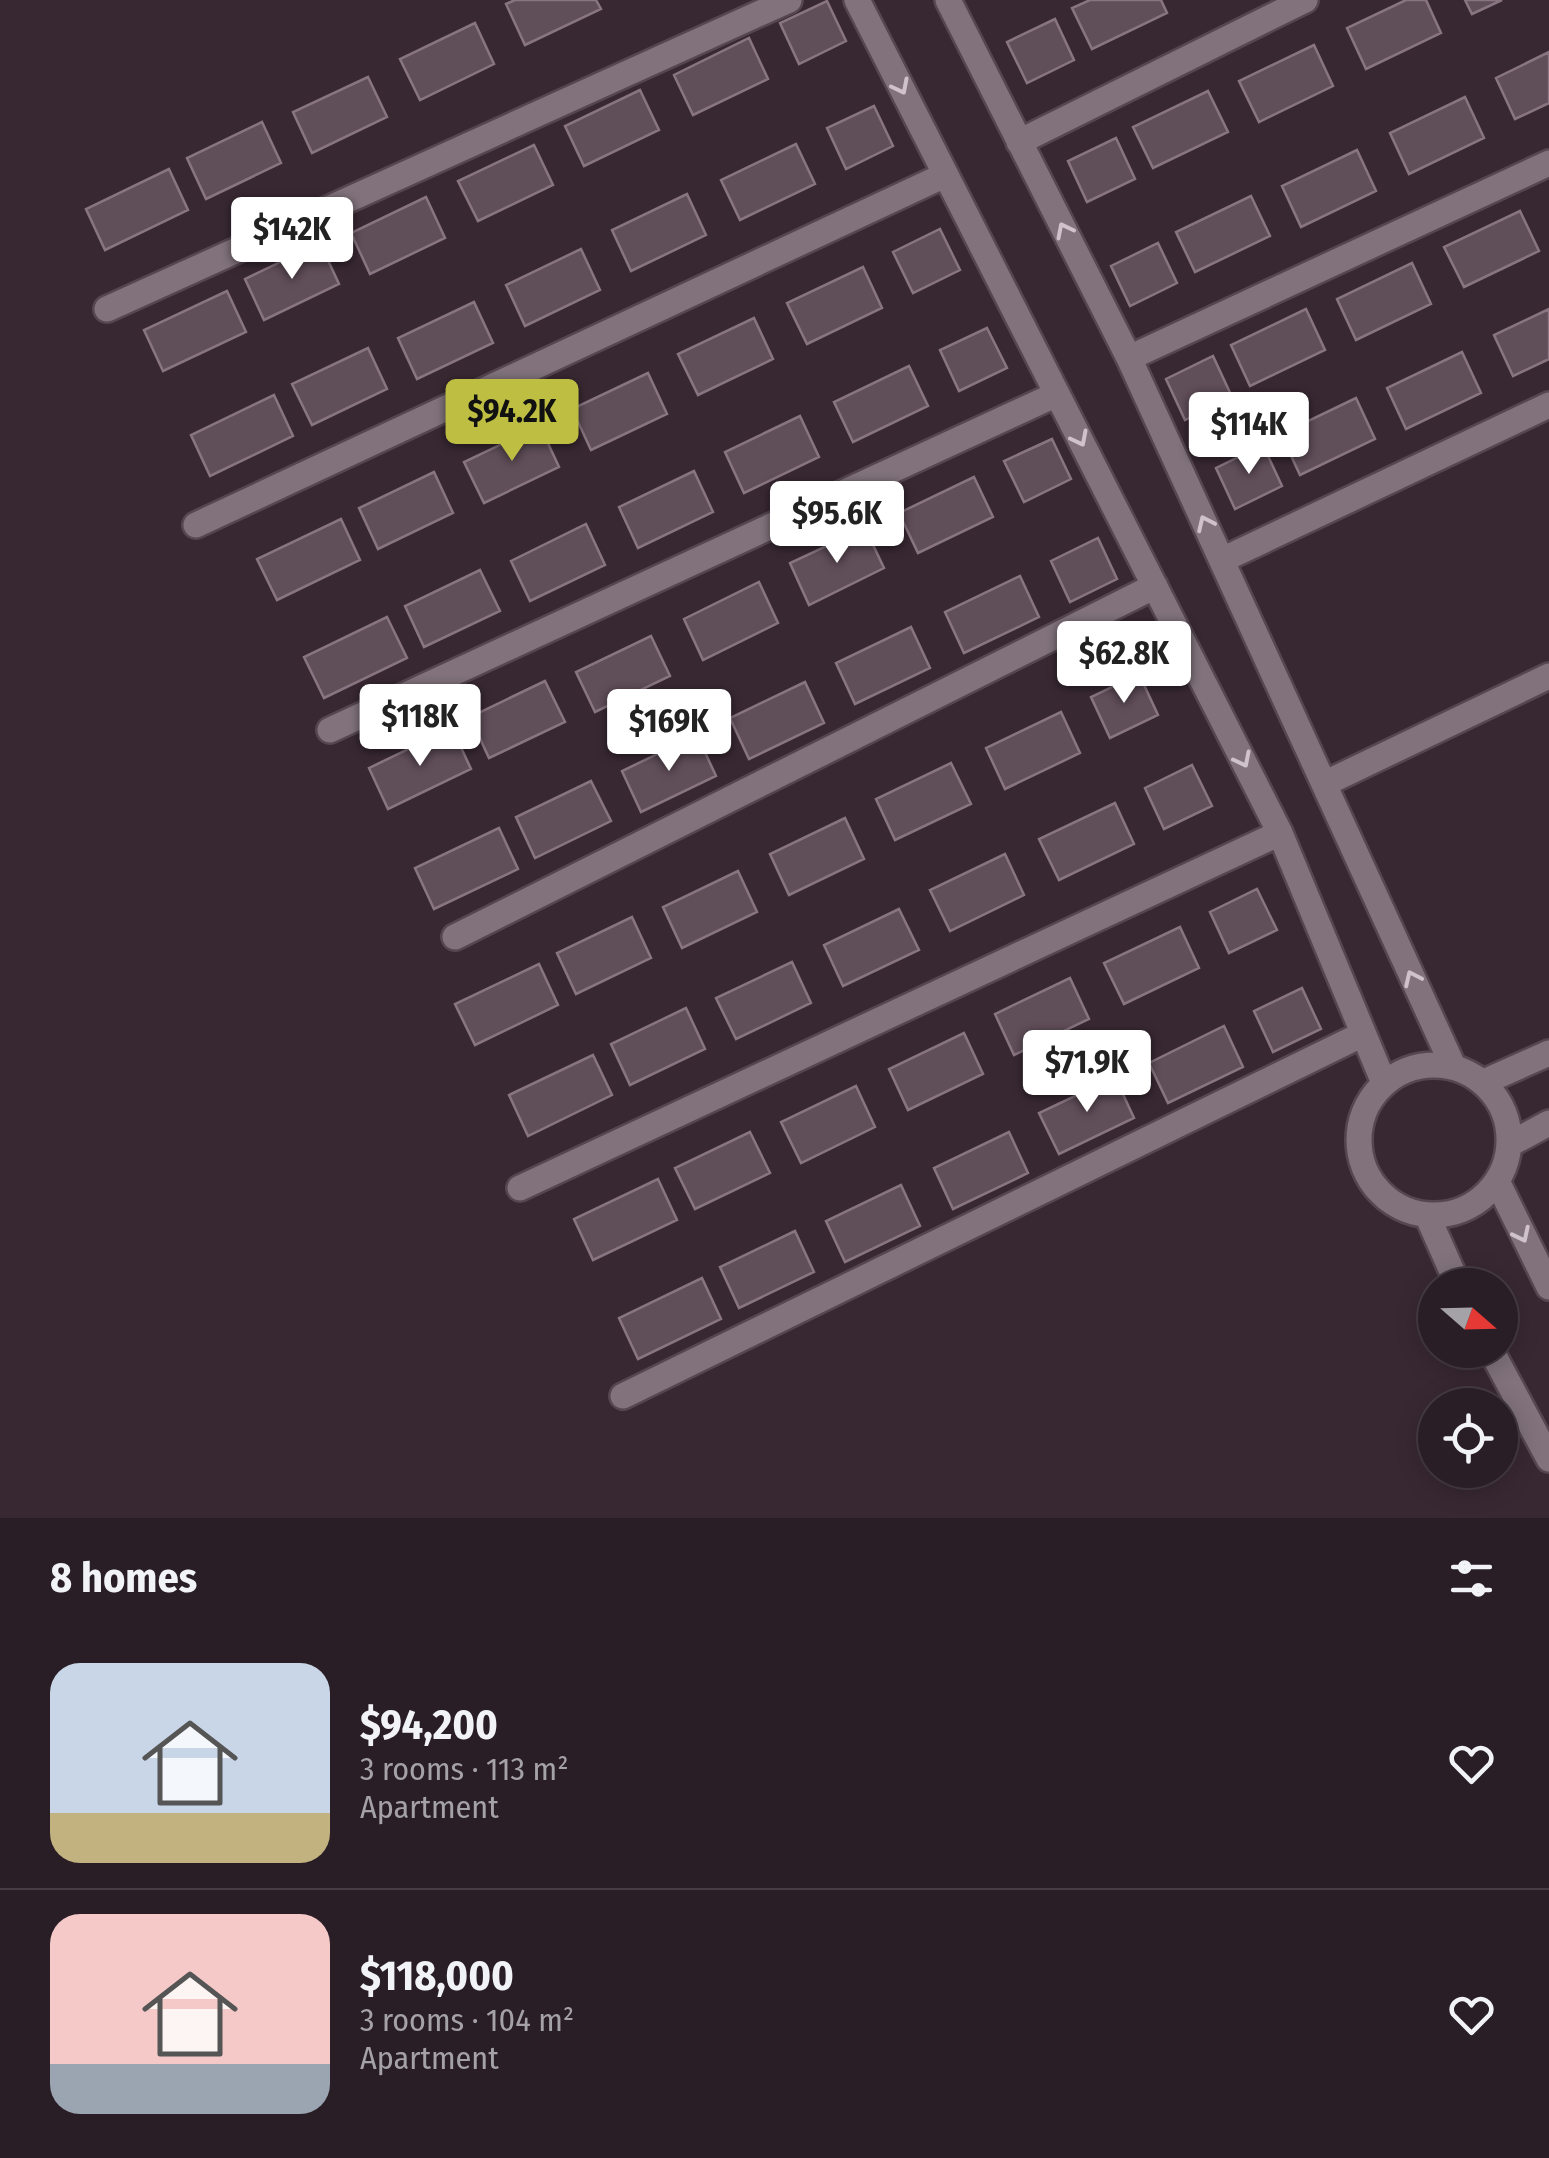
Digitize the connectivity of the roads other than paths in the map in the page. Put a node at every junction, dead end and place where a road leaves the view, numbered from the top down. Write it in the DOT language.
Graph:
graph roads {
  1 [pos="790,0"];
  2 [pos="856,0"];
  3 [pos="948,0"];
  4 [pos="1305,0"];
  5 [pos="1019,142"];
  6 [pos="1549,163"];
  7 [pos="946,175"];
  8 [pos="107,309"];
  9 [pos="1129,358"];
  10 [pos="1057,394"];
  11 [pos="1549,405"];
  12 [pos="196,525"];
  13 [pos="1222,560"];
  14 [pos="1155,586"];
  15 [pos="1549,676"];
  16 [pos="330,730"];
  17 [pos="1324,784"];
  18 [pos="1280,832"];
  19 [pos="455,937"];
  20 [pos="1363,1034"];
  21 [pos="1549,1054"];
  22 [pos="1453,1066"];
  23 [pos="1484,1082"];
  24 [pos="1384,1083"];
  25 [pos="1549,1123"];
  26 [pos="1510,1144"];
  27 [pos="1497,1182"];
  28 [pos="520,1188"];
  29 [pos="1427,1215"];
  30 [pos="1450,1268"];
  31 [pos="1547,1279"];
  32 [pos="1501,1368"];
  33 [pos="623,1396"];
  34 [pos="1549,1459"];
  1 -- 8 [label="street"];
  2 -- 7 [label="street, one-way"];
  3 -- 5 [label="street"];
  4 -- 5 [label="street"];
  9 -- 5 [label="street, one-way"];
  6 -- 9 [label="street"];
  7 -- 10 [label="street"];
  7 -- 12 [label="street"];
  13 -- 9 [label="street, one-way"];
  10 -- 14 [label="street, one-way"];
  10 -- 16 [label="street"];
  11 -- 13 [label="street"];
  13 -- 17 [label="street"];
  14 -- 18 [label="street, one-way"];
  14 -- 19 [label="street"];
  15 -- 17 [label="street"];
  22 -- 17 [label="street, one-way"];
  18 -- 20 [label="street"];
  18 -- 28 [label="street"];
  20 -- 24 [label="street"];
  20 -- 33 [label="street"];
  21 -- 23 [label="street"];
  22 -- 23 [label="street"];
  22 -- 24 [label="street"];
  23 -- 26 [label="street"];
  24 -- 29 [label="street"];
  25 -- 26 [label="street"];
  26 -- 27 [label="street"];
  27 -- 29 [label="street"];
  27 -- 31 [label="street, one-way"];
  29 -- 30 [label="street"];
  32 -- 34 [label="street"];
}
